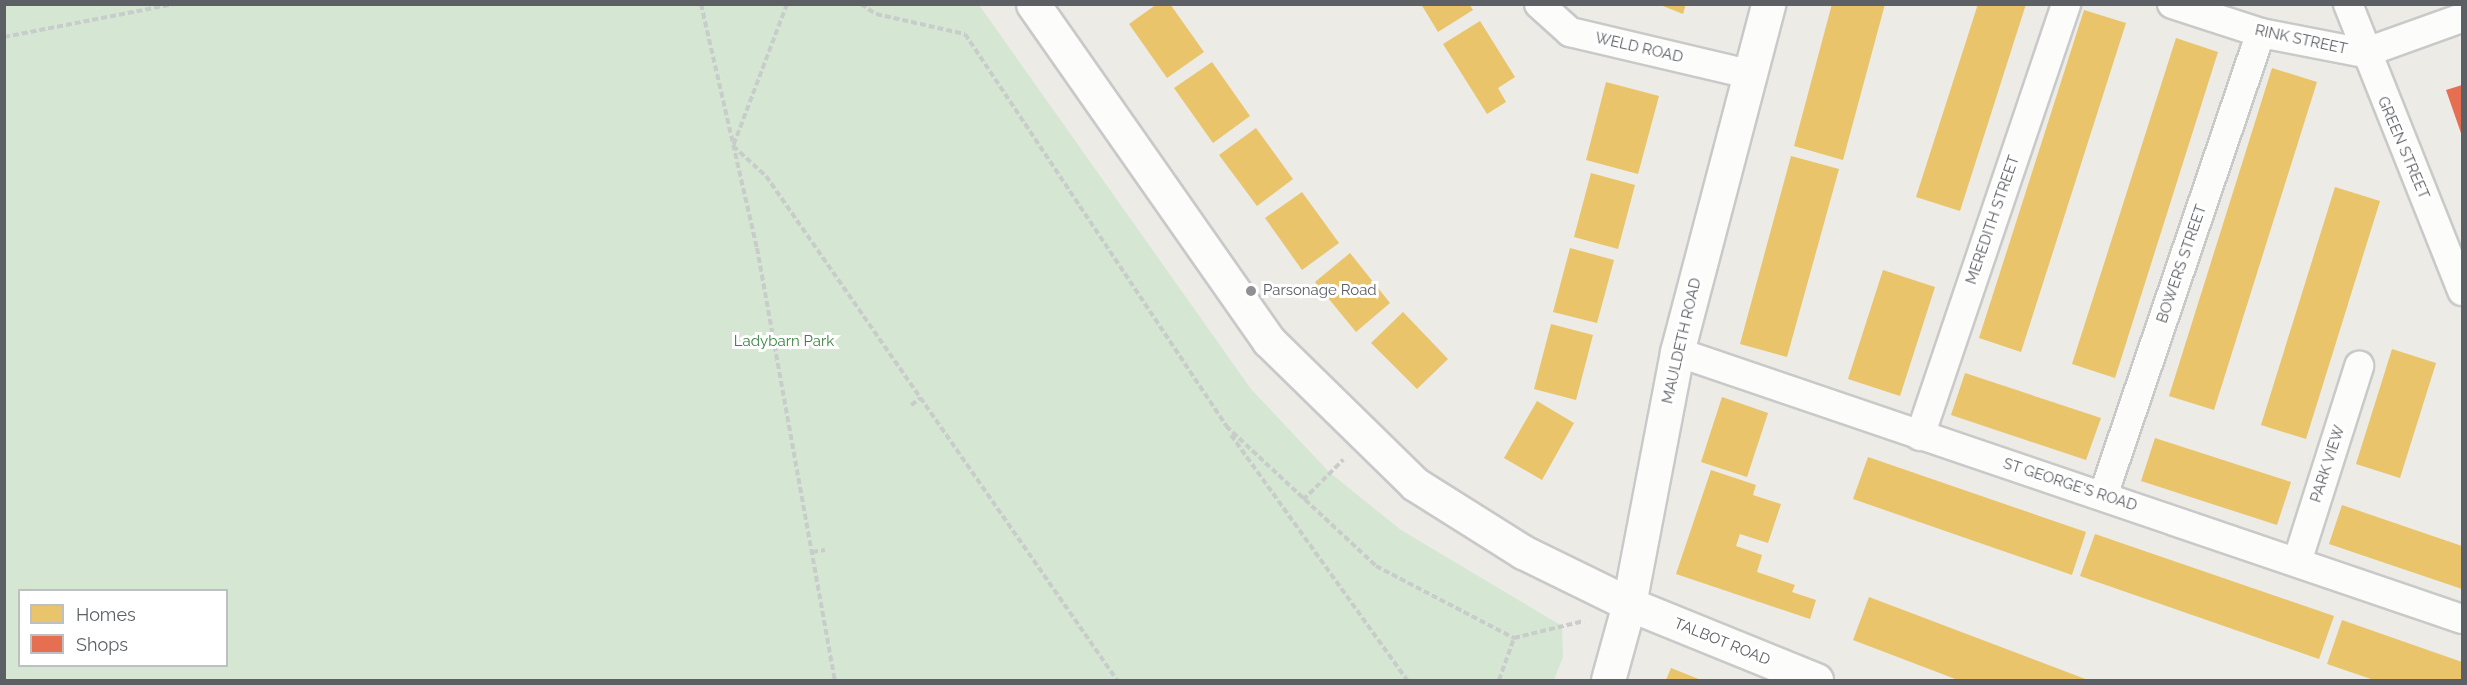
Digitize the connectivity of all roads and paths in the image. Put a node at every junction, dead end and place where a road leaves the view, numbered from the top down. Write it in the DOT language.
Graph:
graph roads {
  1 [pos="173,4"];
  2 [pos="701,4"];
  3 [pos="787,4"];
  4 [pos="861,4"];
  5 [pos="1033,4"];
  6 [pos="1539,4"];
  7 [pos="1768,4"];
  8 [pos="2066,4"];
  9 [pos="2172,4"];
  10 [pos="2348,4"];
  11 [pos="2463,18"];
  12 [pos="2261,33"];
  13 [pos="4,37"];
  14 [pos="2364,53"];
  15 [pos="1749,74"];
  16 [pos="733,146"];
  17 [pos="2463,291"];
  18 [pos="1677,352"];
  19 [pos="2359,366"];
  20 [pos="921,398"];
  21 [pos="911,405"];
  22 [pos="1226,426"];
  23 [pos="1920,436"];
  24 [pos="1345,458"];
  25 [pos="2103,496"];
  26 [pos="1303,500"];
  27 [pos="825,550"];
  28 [pos="812,552"];
  29 [pos="2297,562"];
  30 [pos="1629,604"];
  31 [pos="2463,619"];
  32 [pos="1585,621"];
  33 [pos="1514,638"];
  34 [pos="835,681"];
  35 [pos="1118,681"];
  36 [pos="1407,681"];
  37 [pos="1499,681"];
  38 [pos="1608,681"];
  39 [pos="1816,681"];
  1 -- 13 [label="path"];
  2 -- 16 [label="path"];
  3 -- 16 [label="path"];
  4 -- 22 [label="path"];
  5 -- 30 [label="street"];
  6 -- 15 [label="street, WELD ROAD"];
  7 -- 15 [label="street, MAULDETH ROAD"];
  8 -- 23 [label="street, MEREDITH STREET"];
  9 -- 12 [label="street, RINK STREET"];
  10 -- 14 [label="street, GREEN STREET"];
  11 -- 14 [label="street, RINK STREET"];
  12 -- 14 [label="street, RINK STREET"];
  12 -- 25 [label="street, BOWERS STREET"];
  14 -- 17 [label="street, GREEN STREET"];
  15 -- 18 [label="street, MAULDETH ROAD"];
  16 -- 20 [label="path"];
  16 -- 28 [label="path"];
  18 -- 23 [label="street, ST GEORGE'S ROAD"];
  18 -- 30 [label="street, MAULDETH ROAD"];
  19 -- 29 [label="street, PARK VIEW"];
  20 -- 21 [label="path"];
  20 -- 35 [label="path"];
  22 -- 26 [label="path"];
  22 -- 36 [label="path"];
  23 -- 25 [label="street, ST GEORGE'S ROAD"];
  24 -- 26 [label="path"];
  25 -- 29 [label="street, ST GEORGE'S ROAD"];
  26 -- 33 [label="path"];
  27 -- 28 [label="path"];
  28 -- 34 [label="path"];
  29 -- 31 [label="street, ST GEORGE'S ROAD"];
  30 -- 38 [label="street, MAULDETH ROAD"];
  30 -- 39 [label="street, TALBOT ROAD"];
  32 -- 33 [label="path"];
  33 -- 37 [label="path"];
}
